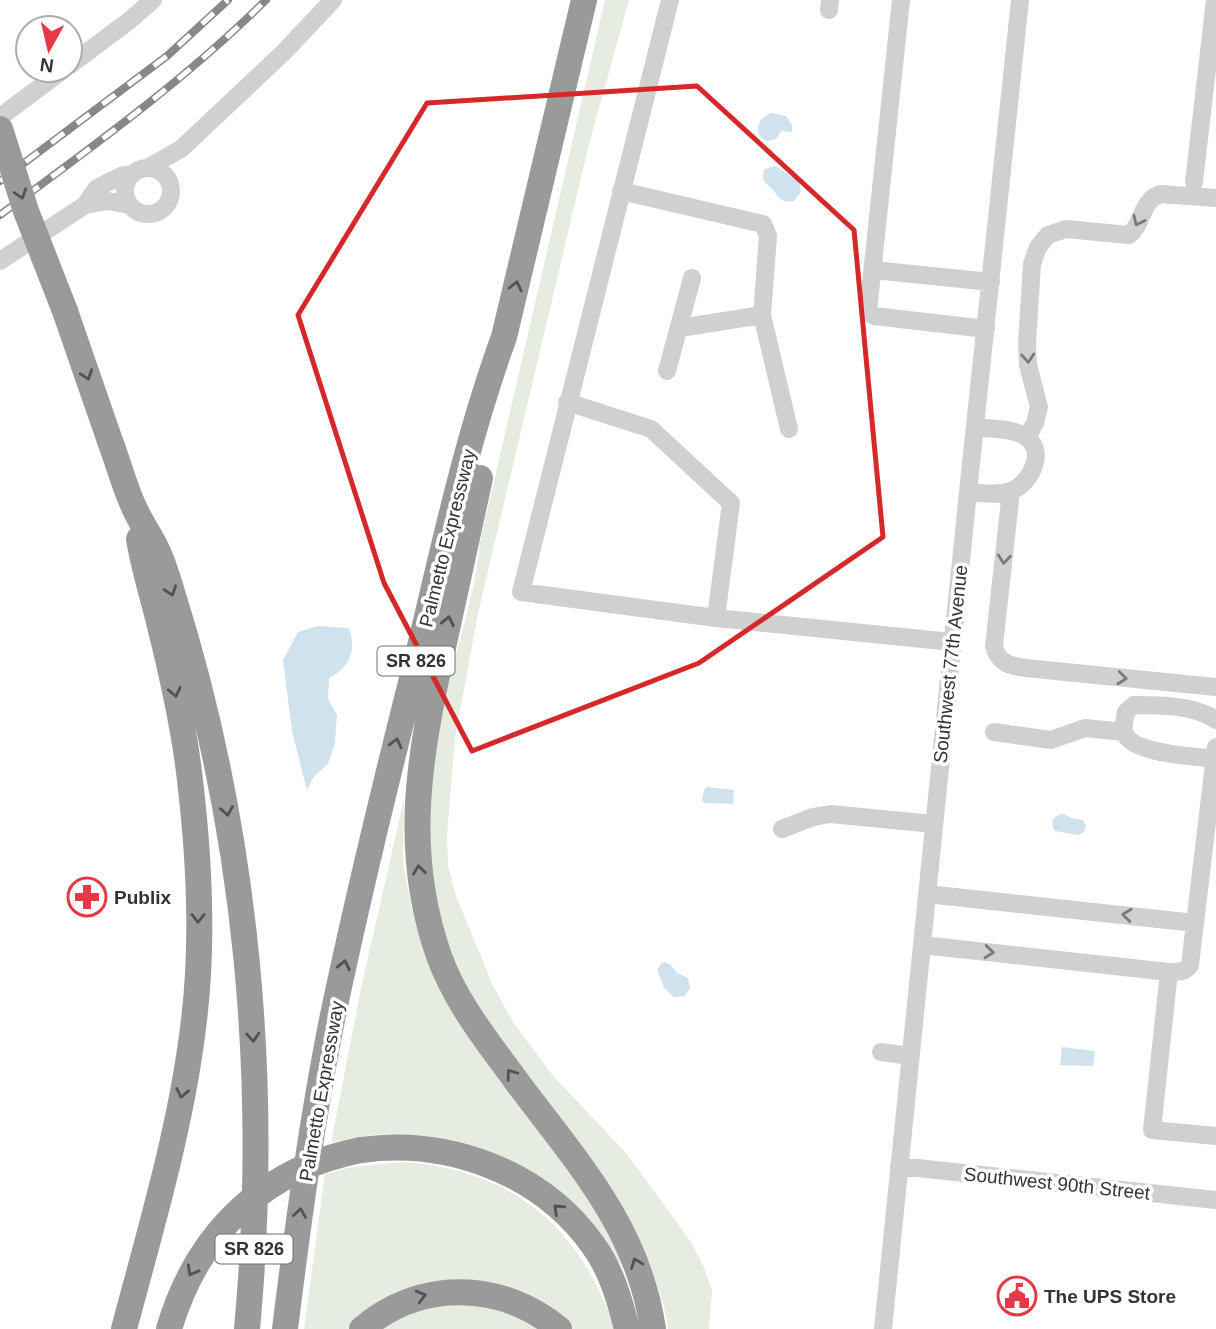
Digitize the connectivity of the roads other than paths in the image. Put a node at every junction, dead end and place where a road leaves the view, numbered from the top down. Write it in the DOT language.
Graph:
graph roads {
  1 [pos="153,0"];
  2 [pos="332,0"];
  3 [pos="584,0"];
  4 [pos="670,0"];
  5 [pos="901,0"];
  6 [pos="1020,0"];
  7 [pos="1215,6"];
  8 [pos="84,54"];
  9 [pos="44,84"];
  10 [pos="0,117"];
  11 [pos="0,129"];
  12 [pos="1208,130"];
  13 [pos="181,149"];
  14 [pos="140,171"];
  15 [pos="1194,182"];
  16 [pos="170,187"];
  17 [pos="621,191"];
  18 [pos="1216,198"];
  19 [pos="85,205"];
  20 [pos="130,205"];
  21 [pos="0,261"];
  22 [pos="873,270"];
  23 [pos="692,278"];
  24 [pos="991,282"];
  25 [pos="762,316"];
  26 [pos="680,328"];
  27 [pos="986,329"];
  28 [pos="504,337"];
  29 [pos="667,371"];
  30 [pos="567,402"];
  31 [pos="975,427"];
  32 [pos="789,429"];
  33 [pos="1027,437"];
  34 [pos="1011,491"];
  35 [pos="968,492"];
  36 [pos="133,506"];
  37 [pos="716,618"];
  38 [pos="952,642"];
  39 [pos="1216,687"];
  40 [pos="1216,720"];
  41 [pos="994,732"];
  42 [pos="1124,732"];
  43 [pos="1215,753"];
  44 [pos="934,824"];
  45 [pos="782,829"];
  46 [pos="927,894"];
  47 [pos="1195,923"];
  48 [pos="922,945"];
  49 [pos="1169,972"];
  50 [pos="881,1052"];
  51 [pos="910,1056"];
  52 [pos="1216,1136"];
  53 [pos="899,1166"];
  54 [pos="1216,1200"];
  55 [pos="124,1329"];
  56 [pos="169,1329"];
  57 [pos="247,1329"];
  58 [pos="285,1329"];
  59 [pos="362,1329"];
  60 [pos="559,1329"];
  61 [pos="628,1329"];
  62 [pos="653,1329"];
  63 [pos="883,1329"];
  1 -- 8 [label="street"];
  2 -- 13 [label="street"];
  28 -- 3 [label="highway, Palmetto Expressway / SR 826, one-way"];
  4 -- 17 [label="street"];
  5 -- 22 [label="street"];
  6 -- 24 [label="street, Southwest 77th Avenue"];
  7 -- 12 [label="street"];
  9 -- 10 [label="street"];
  11 -- 36 [label="highway, SR 826, one-way, bridge"];
  12 -- 15 [label="street"];
  13 -- 14 [label="street"];
  13 -- 16 [label="street"];
  14 -- 16 [label="street"];
  14 -- 19 [label="street"];
  14 -- 20 [label="street"];
  16 -- 20 [label="street"];
  17 -- 25 [label="street"];
  17 -- 30 [label="street"];
  18 -- 33 [label="street, one-way"];
  19 -- 20 [label="street"];
  19 -- 21 [label="street"];
  22 -- 24 [label="street"];
  22 -- 27 [label="street"];
  23 -- 26 [label="street"];
  24 -- 27 [label="street, Southwest 77th Avenue"];
  25 -- 26 [label="street"];
  25 -- 32 [label="street"];
  26 -- 29 [label="street"];
  27 -- 31 [label="street, Southwest 77th Avenue"];
  58 -- 28 [label="highway, Palmetto Expressway / SR 826, one-way"];
  62 -- 28 [label="highway, one-way"];
  30 -- 37 [label="street"];
  30 -- 37 [label="street"];
  31 -- 33 [label="street"];
  31 -- 35 [label="street, Southwest 77th Avenue"];
  33 -- 34 [label="street"];
  34 -- 35 [label="street"];
  34 -- 39 [label="street, one-way"];
  35 -- 38 [label="street, Southwest 77th Avenue"];
  36 -- 55 [label="highway, one-way"];
  36 -- 57 [label="highway, SR 826, one-way"];
  37 -- 38 [label="street"];
  38 -- 44 [label="street, Southwest 77th Avenue"];
  40 -- 42 [label="street"];
  41 -- 42 [label="street"];
  42 -- 43 [label="street"];
  43 -- 47 [label="street"];
  44 -- 45 [label="street"];
  44 -- 46 [label="street, Southwest 77th Avenue"];
  47 -- 46 [label="street, one-way"];
  46 -- 48 [label="street, Southwest 77th Avenue"];
  47 -- 49 [label="street"];
  48 -- 49 [label="street, one-way"];
  48 -- 51 [label="street, Southwest 77th Avenue"];
  49 -- 52 [label="street"];
  50 -- 51 [label="street"];
  51 -- 53 [label="street, Southwest 77th Avenue"];
  53 -- 54 [label="street, Southwest 90th Street"];
  53 -- 63 [label="street, Southwest 77th Avenue"];
  61 -- 56 [label="highway, one-way, bridge"];
  59 -- 60 [label="highway, one-way"];
}
